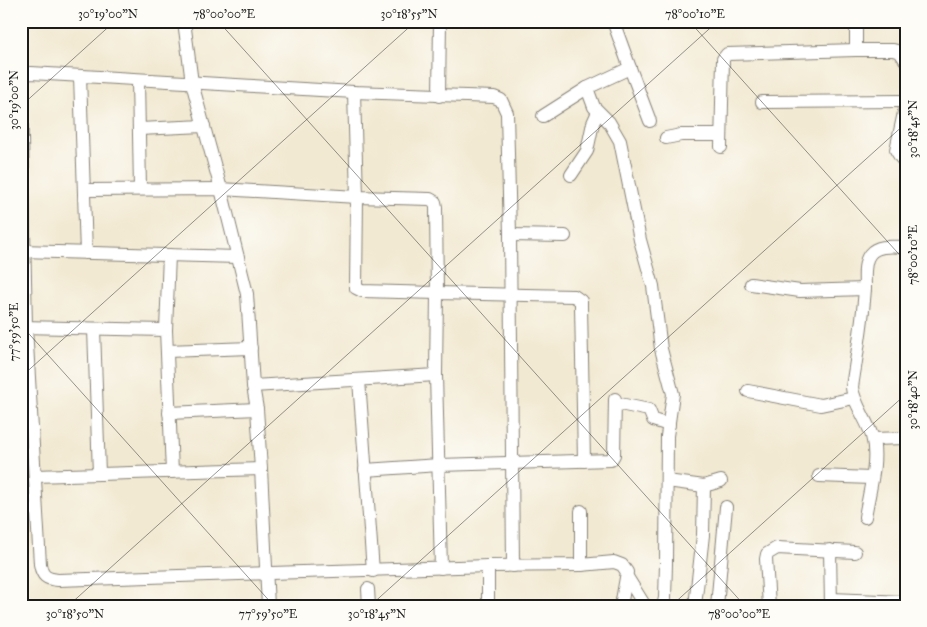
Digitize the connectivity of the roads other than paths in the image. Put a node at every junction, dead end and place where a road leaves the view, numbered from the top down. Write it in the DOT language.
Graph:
graph roads {
  1 [pos="184,21"];
  2 [pos="440,21"];
  3 [pos="613,21"];
  4 [pos="856,21"];
  5 [pos="856,50"];
  6 [pos="906,61"];
  7 [pos="630,68"];
  8 [pos="80,76"];
  9 [pos="138,80"];
  10 [pos="21,83"];
  11 [pos="192,83"];
  12 [pos="587,88"];
  13 [pos="21,90"];
  14 [pos="354,92"];
  15 [pos="440,96"];
  16 [pos="762,102"];
  17 [pos="906,102"];
  18 [pos="598,112"];
  19 [pos="543,116"];
  20 [pos="650,121"];
  21 [pos="204,126"];
  22 [pos="139,129"];
  23 [pos="666,138"];
  24 [pos="906,159"];
  25 [pos="571,175"];
  26 [pos="221,189"];
  27 [pos="85,190"];
  28 [pos="140,190"];
  29 [pos="357,197"];
  30 [pos="510,235"];
  31 [pos="565,236"];
  32 [pos="906,247"];
  33 [pos="23,251"];
  34 [pos="86,253"];
  35 [pos="169,255"];
  36 [pos="238,257"];
  37 [pos="751,284"];
  38 [pos="865,290"];
  39 [pos="437,293"];
  40 [pos="510,295"];
  41 [pos="24,327"];
  42 [pos="94,329"];
  43 [pos="166,330"];
  44 [pos="251,348"];
  45 [pos="167,351"];
  46 [pos="436,376"];
  47 [pos="359,380"];
  48 [pos="253,386"];
  49 [pos="748,391"];
  50 [pos="854,398"];
  51 [pos="26,408"];
  52 [pos="257,409"];
  53 [pos="169,412"];
  54 [pos="669,425"];
  55 [pos="906,438"];
  56 [pos="873,440"];
  57 [pos="584,460"];
  58 [pos="513,463"];
  59 [pos="439,466"];
  60 [pos="261,469"];
  61 [pos="365,470"];
  62 [pos="172,472"];
  63 [pos="99,474"];
  64 [pos="35,476"];
  65 [pos="820,476"];
  66 [pos="871,478"];
  67 [pos="667,481"];
  68 [pos="722,481"];
  69 [pos="704,486"];
  70 [pos="726,507"];
  71 [pos="581,511"];
  72 [pos="865,517"];
  73 [pos="830,550"];
  74 [pos="855,552"];
  75 [pos="581,565"];
  76 [pos="488,566"];
  77 [pos="513,566"];
  78 [pos="441,568"];
  79 [pos="373,571"];
  80 [pos="267,574"];
  81 [pos="628,577"];
  82 [pos="368,589"];
  83 [pos="831,602"];
  84 [pos="906,602"];
  85 [pos="268,606"];
  86 [pos="369,606"];
  87 [pos="488,606"];
  88 [pos="622,606"];
  89 [pos="645,606"];
  90 [pos="663,606"];
  91 [pos="695,606"];
  92 [pos="717,606"];
  93 [pos="769,606"];
  1 -- 11 [label="street"];
  2 -- 15 [label="street"];
  3 -- 7 [label="street"];
  4 -- 5 [label="street"];
  5 -- 6 [label="street"];
  5 -- 23 [label="street"];
  7 -- 12 [label="street"];
  7 -- 20 [label="street"];
  8 -- 9 [label="street"];
  8 -- 10 [label="street"];
  8 -- 27 [label="street"];
  9 -- 11 [label="street"];
  9 -- 22 [label="street"];
  11 -- 14 [label="street"];
  11 -- 21 [label="street"];
  12 -- 18 [label="street"];
  12 -- 19 [label="street"];
  13 -- 33 [label="street"];
  14 -- 15 [label="street"];
  14 -- 29 [label="street"];
  15 -- 30 [label="street"];
  16 -- 17 [label="street"];
  17 -- 24 [label="street"];
  18 -- 25 [label="street"];
  18 -- 54 [label="street"];
  21 -- 22 [label="street"];
  21 -- 26 [label="street"];
  22 -- 28 [label="street"];
  26 -- 28 [label="street"];
  26 -- 29 [label="street"];
  26 -- 36 [label="street"];
  27 -- 28 [label="street"];
  27 -- 34 [label="street"];
  29 -- 39 [label="street"];
  29 -- 39 [label="street"];
  30 -- 31 [label="street"];
  30 -- 40 [label="street"];
  32 -- 38 [label="street"];
  33 -- 34 [label="street"];
  33 -- 41 [label="street"];
  34 -- 35 [label="street"];
  35 -- 36 [label="street"];
  35 -- 43 [label="street"];
  36 -- 44 [label="street"];
  37 -- 38 [label="street"];
  38 -- 50 [label="street"];
  39 -- 40 [label="street"];
  39 -- 46 [label="street"];
  40 -- 57 [label="street"];
  40 -- 58 [label="street"];
  41 -- 42 [label="street"];
  41 -- 51 [label="street"];
  42 -- 43 [label="street"];
  42 -- 63 [label="street"];
  43 -- 45 [label="street"];
  44 -- 45 [label="street"];
  44 -- 48 [label="street"];
  45 -- 53 [label="street"];
  46 -- 47 [label="street"];
  46 -- 59 [label="street"];
  47 -- 48 [label="street"];
  47 -- 61 [label="street"];
  48 -- 52 [label="street"];
  49 -- 50 [label="street"];
  50 -- 56 [label="street"];
  51 -- 64 [label="street"];
  52 -- 53 [label="street"];
  52 -- 60 [label="street"];
  53 -- 62 [label="street"];
  54 -- 57 [label="street"];
  54 -- 67 [label="street"];
  55 -- 56 [label="street"];
  56 -- 66 [label="street"];
  57 -- 58 [label="street"];
  58 -- 59 [label="street"];
  58 -- 77 [label="street"];
  59 -- 61 [label="street"];
  59 -- 78 [label="street"];
  60 -- 62 [label="street"];
  60 -- 80 [label="street"];
  61 -- 79 [label="street"];
  62 -- 63 [label="street"];
  63 -- 64 [label="street"];
  64 -- 80 [label="street"];
  65 -- 66 [label="street"];
  66 -- 72 [label="street"];
  67 -- 69 [label="street"];
  67 -- 90 [label="street"];
  68 -- 69 [label="street"];
  69 -- 91 [label="street"];
  70 -- 92 [label="street"];
  71 -- 75 [label="street"];
  73 -- 74 [label="street"];
  73 -- 83 [label="street"];
  73 -- 93 [label="street"];
  75 -- 77 [label="street"];
  75 -- 81 [label="street"];
  76 -- 77 [label="street"];
  76 -- 78 [label="street"];
  76 -- 87 [label="street"];
  78 -- 79 [label="street"];
  79 -- 80 [label="street"];
  80 -- 85 [label="street"];
  81 -- 88 [label="street"];
  81 -- 89 [label="street"];
  82 -- 86 [label="street"];
  83 -- 84 [label="street"];
}
